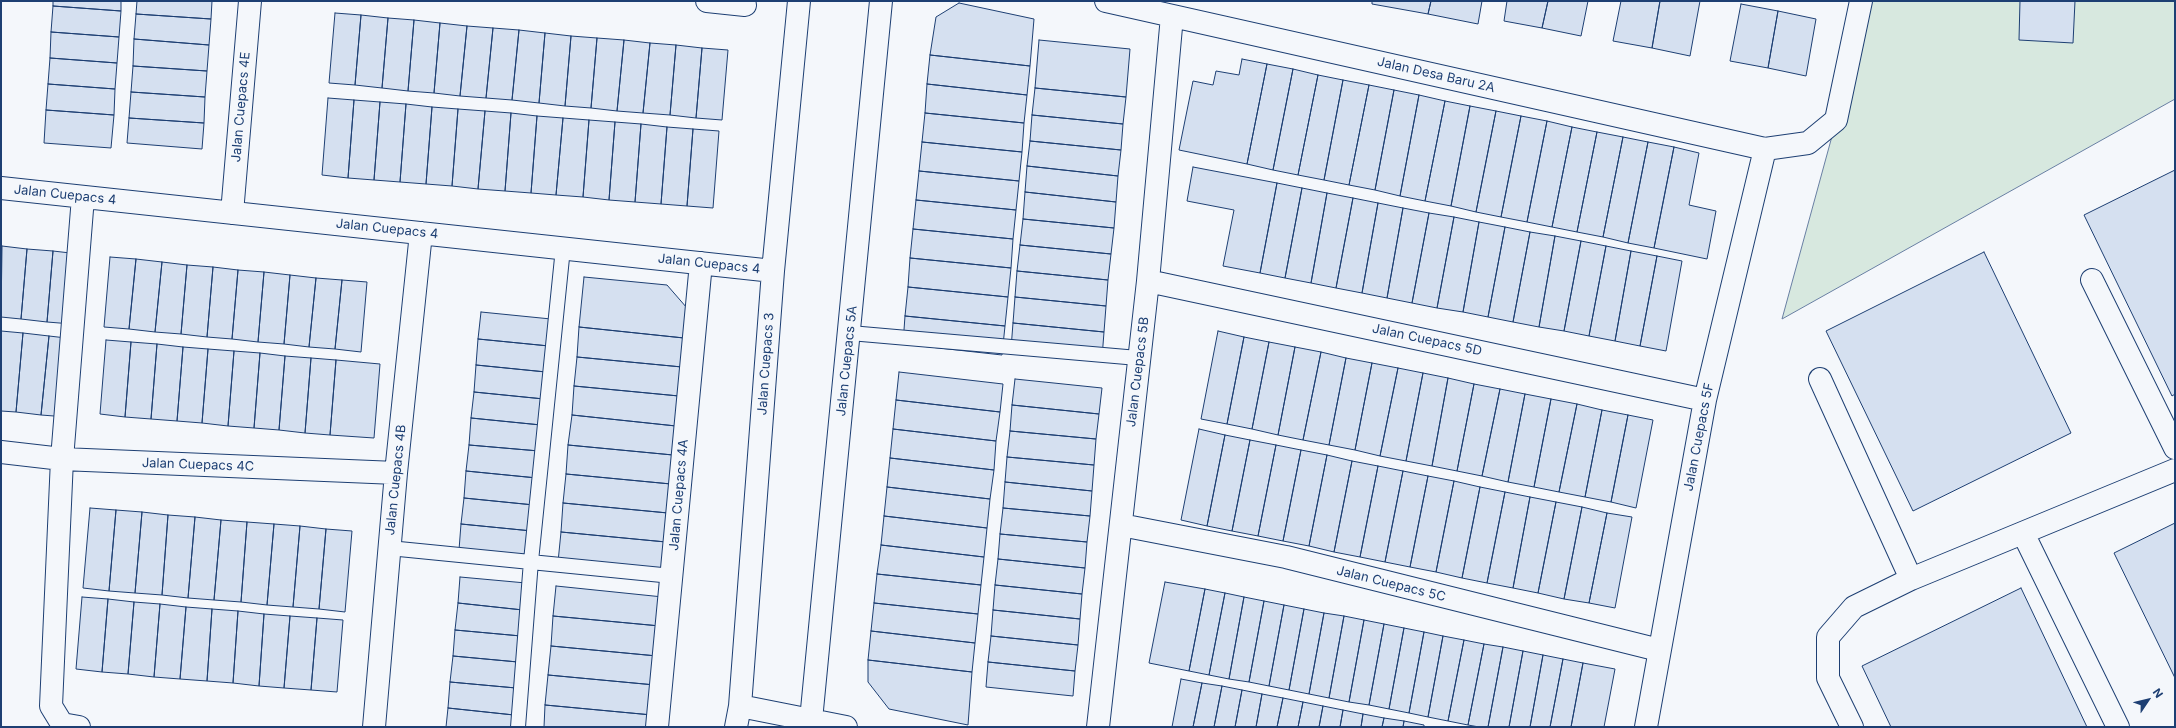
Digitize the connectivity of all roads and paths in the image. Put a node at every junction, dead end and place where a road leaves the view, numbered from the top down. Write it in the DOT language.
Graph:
graph roads {
  1 [pos="250,1"];
  2 [pos="707,1"];
  3 [pos="799,1"];
  4 [pos="881,1"];
  5 [pos="1106,1"];
  6 [pos="1861,1"];
  7 [pos="745,5"];
  8 [pos="1172,16"];
  9 [pos="1765,149"];
  10 [pos="1,188"];
  11 [pos="83,196"];
  12 [pos="232,213"];
  13 [pos="422,233"];
  14 [pos="563,248"];
  15 [pos="701,263"];
  16 [pos="773,271"];
  17 [pos="2092,280"];
  18 [pos="1148,281"];
  19 [pos="850,333"];
  20 [pos="1138,358"];
  21 [pos="1820,379"];
  22 [pos="1705,400"];
  23 [pos="2175,448"];
  24 [pos="1,452"];
  25 [pos="62,459"];
  26 [pos="2175,470"];
  27 [pos="396,473"];
  28 [pos="1121,525"];
  29 [pos="2023,533"];
  30 [pos="389,548"];
  31 [pos="531,561"];
  32 [pos="672,576"];
  33 [pos="1911,579"];
  34 [pos="1659,650"];
  35 [pos="738,717"];
  36 [pos="811,720"];
  37 [pos="70,725"];
  38 [pos="374,727"];
  39 [pos="518,727"];
  40 [pos="657,727"];
  41 [pos="846,727"];
  42 [pos="1098,727"];
  43 [pos="1646,727"];
  44 [pos="1852,727"];
  45 [pos="2118,727"];
  1 -- 12 [label="street, Jalan Cuepacs 4E"];
  2 -- 7 [label="street"];
  3 -- 16 [label="street, Jalan Cuepacs 3"];
  4 -- 19 [label="street, Jalan Cuepacs 5A"];
  5 -- 8 [label="street, Jalan Desa Baru 2A"];
  6 -- 9 [label="street"];
  8 -- 9 [label="street, Jalan Desa Baru 2A"];
  8 -- 18 [label="street, Jalan Cuepacs 5B"];
  9 -- 22 [label="street, Jalan Cuepacs 5F"];
  10 -- 11 [label="street, Jalan Cuepacs 4"];
  11 -- 12 [label="street, Jalan Cuepacs 4"];
  11 -- 25 [label="street"];
  12 -- 13 [label="street, Jalan Cuepacs 4"];
  13 -- 14 [label="street, Jalan Cuepacs 4"];
  13 -- 27 [label="street, Jalan Cuepacs 4B"];
  14 -- 15 [label="street, Jalan Cuepacs 4"];
  14 -- 31 [label="lane"];
  15 -- 16 [label="street, Jalan Cuepacs 4"];
  15 -- 32 [label="street, Jalan Cuepacs 4A"];
  16 -- 35 [label="street, Jalan Cuepacs 3"];
  17 -- 23 [label="street"];
  18 -- 20 [label="street, Jalan Cuepacs 5B"];
  18 -- 22 [label="street, Jalan Cuepacs 5D"];
  19 -- 20 [label="lane"];
  19 -- 36 [label="street, Jalan Cuepacs 5A"];
  20 -- 28 [label="street, Jalan Cuepacs 5B"];
  21 -- 33 [label="street"];
  22 -- 34 [label="street, Jalan Cuepacs 5F"];
  24 -- 25 [label="street, Jalan Cuepacs 4C"];
  25 -- 27 [label="street, Jalan Cuepacs 4C"];
  25 -- 37 [label="street"];
  26 -- 29 [label="street"];
  27 -- 30 [label="street, Jalan Cuepacs 4B"];
  28 -- 34 [label="street, Jalan Cuepacs 5C"];
  28 -- 42 [label="street, Jalan Cuepacs 5B"];
  29 -- 33 [label="street"];
  29 -- 45 [label="street"];
  30 -- 31 [label="lane"];
  30 -- 38 [label="street, Jalan Cuepacs 4B"];
  31 -- 32 [label="lane"];
  31 -- 39 [label="lane"];
  32 -- 40 [label="street, Jalan Cuepacs 4A"];
  33 -- 44 [label="street"];
  34 -- 43 [label="street, Jalan Cuepacs 5F"];
  35 -- 36 [label="street"];
  36 -- 41 [label="street"];
}
